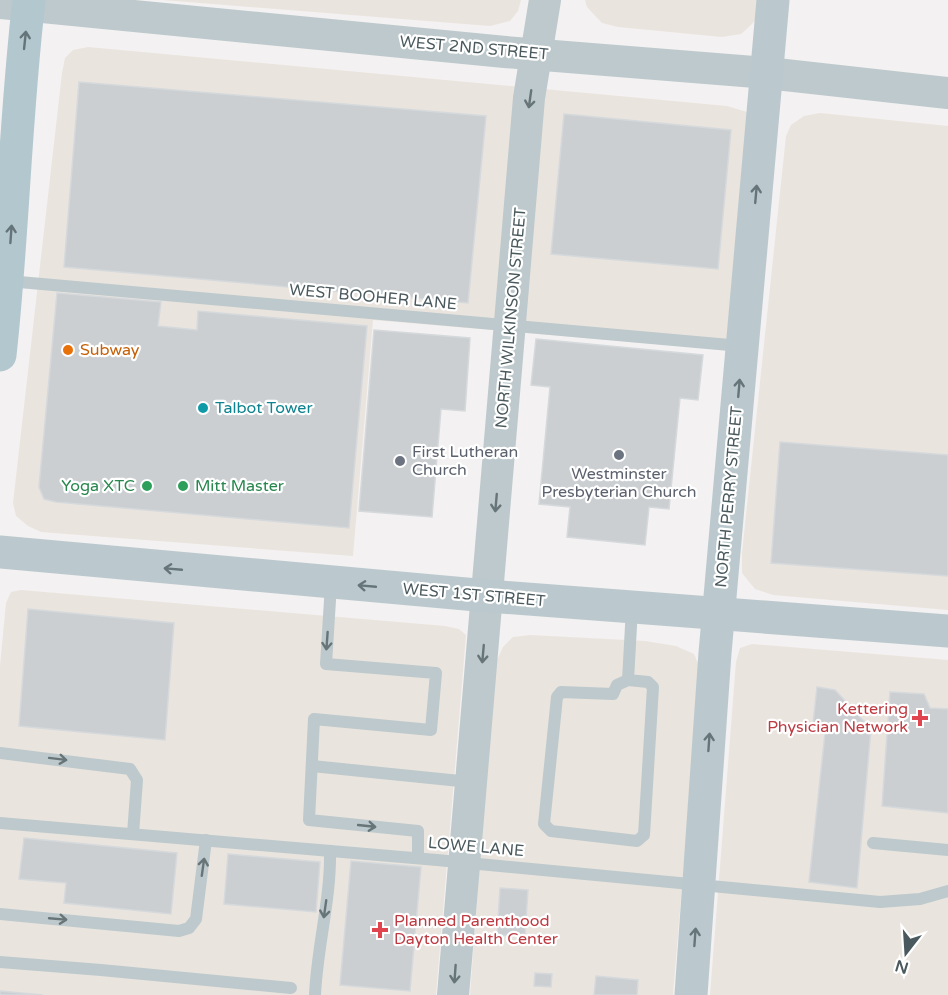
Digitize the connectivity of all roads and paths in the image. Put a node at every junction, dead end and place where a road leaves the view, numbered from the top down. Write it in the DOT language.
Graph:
graph roads {
  1 [pos="545,0"];
  2 [pos="773,0"];
  3 [pos="19,3"];
  4 [pos="538,54"];
  5 [pos="767,73"];
  6 [pos="948,93"];
  7 [pos="4,280"];
  8 [pos="510,326"];
  9 [pos="742,346"];
  10 [pos="0,355"];
  11 [pos="0,552"];
  12 [pos="331,583"];
  13 [pos="488,596"];
  14 [pos="632,607"];
  15 [pos="718,613"];
  16 [pos="948,631"];
  17 [pos="628,680"];
  18 [pos="0,753"];
  19 [pos="312,766"];
  20 [pos="471,782"];
  21 [pos="0,823"];
  22 [pos="133,834"];
  23 [pos="206,840"];
  24 [pos="873,843"];
  25 [pos="330,850"];
  26 [pos="948,850"];
  27 [pos="418,858"];
  28 [pos="463,862"];
  29 [pos="699,885"];
  30 [pos="948,891"];
  31 [pos="0,914"];
  32 [pos="0,962"];
  33 [pos="291,988"];
  34 [pos="315,995"];
  35 [pos="453,995"];
  36 [pos="691,995"];
  1 -- 4 [label="street, NORTH WILKINSON STREET"];
  2 -- 5 [label="main road, NORTH PERRY STREET"];
  3 -- 4 [label="street, WEST 2ND STREET"];
  7 -- 3 [label="main road, one-way"];
  4 -- 5 [label="street, WEST 2ND STREET"];
  4 -- 8 [label="street, NORTH WILKINSON STREET, one-way"];
  5 -- 6 [label="street, WEST 2ND STREET"];
  9 -- 5 [label="main road, NORTH PERRY STREET, one-way"];
  7 -- 8 [label="lane, WEST BOOHER LANE"];
  7 -- 10 [label="main road"];
  8 -- 9 [label="lane, WEST BOOHER LANE"];
  8 -- 13 [label="street, NORTH WILKINSON STREET, one-way"];
  15 -- 9 [label="main road, NORTH PERRY STREET, one-way"];
  12 -- 11 [label="main road, WEST 1ST STREET, one-way"];
  13 -- 12 [label="main road, WEST 1ST STREET, one-way"];
  12 -- 19 [label="lane, one-way"];
  13 -- 14 [label="main road, WEST 1ST STREET"];
  13 -- 20 [label="street, NORTH WILKINSON STREET, one-way"];
  14 -- 15 [label="main road, WEST 1ST STREET"];
  14 -- 17 [label="lane"];
  15 -- 16 [label="main road, WEST 1ST STREET"];
  29 -- 15 [label="main road, NORTH PERRY STREET, one-way"];
  17 -- 17 [label="lane"];
  18 -- 22 [label="lane, one-way"];
  19 -- 20 [label="lane"];
  19 -- 27 [label="lane, one-way"];
  20 -- 28 [label="street, NORTH WILKINSON STREET"];
  21 -- 22 [label="lane, LOWE LANE"];
  22 -- 23 [label="lane, LOWE LANE"];
  23 -- 25 [label="lane, LOWE LANE"];
  31 -- 23 [label="lane, one-way"];
  24 -- 26 [label="lane"];
  25 -- 27 [label="lane, LOWE LANE"];
  25 -- 34 [label="lane, one-way"];
  27 -- 28 [label="lane, LOWE LANE"];
  28 -- 29 [label="lane, LOWE LANE"];
  28 -- 35 [label="street, NORTH WILKINSON STREET, one-way"];
  29 -- 30 [label="lane, LOWE LANE"];
  36 -- 29 [label="main road, NORTH PERRY STREET, one-way"];
  32 -- 33 [label="lane"];
}
